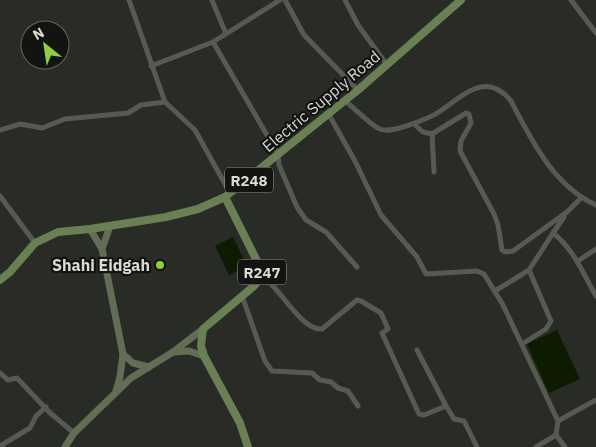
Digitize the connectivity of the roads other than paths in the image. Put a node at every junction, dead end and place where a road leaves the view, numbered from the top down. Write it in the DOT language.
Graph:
graph roads {
  1 [pos="129,0"];
  2 [pos="212,0"];
  3 [pos="280,0"];
  4 [pos="285,0"];
  5 [pos="345,0"];
  6 [pos="461,0"];
  7 [pos="571,0"];
  8 [pos="596,33"];
  9 [pos="226,34"];
  10 [pos="213,42"];
  11 [pos="387,64"];
  12 [pos="151,66"];
  13 [pos="358,90"];
  14 [pos="344,100"];
  15 [pos="165,102"];
  16 [pos="328,113"];
  17 [pos="414,124"];
  18 [pos="0,130"];
  19 [pos="432,134"];
  20 [pos="278,154"];
  21 [pos="434,172"];
  22 [pos="228,195"];
  23 [pos="0,196"];
  24 [pos="581,198"];
  25 [pos="596,205"];
  26 [pos="567,212"];
  27 [pos="110,226"];
  28 [pos="90,229"];
  29 [pos="553,233"];
  30 [pos="35,242"];
  31 [pos="102,248"];
  32 [pos="596,249"];
  33 [pos="578,261"];
  34 [pos="357,267"];
  35 [pos="529,270"];
  36 [pos="262,276"];
  37 [pos="0,280"];
  38 [pos="494,291"];
  39 [pos="242,296"];
  40 [pos="596,296"];
  41 [pos="203,329"];
  42 [pos="522,344"];
  43 [pos="417,350"];
  44 [pos="173,352"];
  45 [pos="123,354"];
  46 [pos="204,356"];
  47 [pos="148,367"];
  48 [pos="0,373"];
  49 [pos="116,391"];
  50 [pos="596,400"];
  51 [pos="358,406"];
  52 [pos="446,406"];
  53 [pos="46,408"];
  54 [pos="558,421"];
  55 [pos="74,433"];
  56 [pos="556,434"];
  57 [pos="0,446"];
  58 [pos="65,447"];
  59 [pos="248,447"];
  60 [pos="477,447"];
  61 [pos="536,447"];
  62 [pos="565,447"];
  1 -- 12 [label="street"];
  2 -- 9 [label="street"];
  3 -- 9 [label="street"];
  4 -- 13 [label="street"];
  5 -- 11 [label="street"];
  6 -- 11 [label="main road, Electric Supply Road / R248"];
  7 -- 8 [label="street"];
  9 -- 10 [label="street"];
  10 -- 12 [label="street"];
  10 -- 20 [label="street"];
  11 -- 13 [label="main road, Electric Supply Road / R248"];
  12 -- 15 [label="street"];
  13 -- 14 [label="main road, Electric Supply Road / R248"];
  14 -- 16 [label="main road, Electric Supply Road / R248"];
  14 -- 17 [label="street"];
  15 -- 18 [label="street"];
  15 -- 22 [label="street"];
  16 -- 20 [label="main road, Electric Supply Road / R248"];
  16 -- 38 [label="street"];
  17 -- 19 [label="street"];
  17 -- 24 [label="street"];
  19 -- 21 [label="street"];
  19 -- 26 [label="street"];
  20 -- 22 [label="main road, Electric Supply Road / R248"];
  20 -- 34 [label="street"];
  22 -- 27 [label="main road, Electric Supply Road / R248"];
  22 -- 36 [label="main road, R247"];
  23 -- 30 [label="street"];
  24 -- 25 [label="street"];
  24 -- 26 [label="street"];
  26 -- 29 [label="street"];
  27 -- 28 [label="main road, Electric Supply Road / R248"];
  27 -- 31 [label="main road"];
  28 -- 30 [label="main road, Electric Supply Road / R248"];
  28 -- 31 [label="main road"];
  29 -- 33 [label="street"];
  29 -- 35 [label="street"];
  30 -- 37 [label="main road, Electric Supply Road / R248"];
  31 -- 45 [label="main road"];
  32 -- 33 [label="street"];
  33 -- 40 [label="street"];
  35 -- 38 [label="street"];
  35 -- 42 [label="street"];
  36 -- 39 [label="main road, R247"];
  36 -- 52 [label="street"];
  38 -- 42 [label="street"];
  39 -- 41 [label="main road, R247"];
  39 -- 51 [label="street"];
  41 -- 44 [label="main road"];
  41 -- 46 [label="main road"];
  42 -- 54 [label="street"];
  43 -- 52 [label="street"];
  44 -- 46 [label="main road"];
  44 -- 47 [label="main road"];
  45 -- 47 [label="main road"];
  45 -- 49 [label="main road"];
  46 -- 59 [label="main road"];
  47 -- 49 [label="main road"];
  48 -- 53 [label="street"];
  49 -- 55 [label="main road"];
  50 -- 54 [label="street"];
  52 -- 60 [label="street"];
  53 -- 55 [label="street"];
  53 -- 57 [label="street"];
  54 -- 56 [label="street"];
  55 -- 58 [label="main road"];
  56 -- 61 [label="street"];
  56 -- 62 [label="street"];
}
